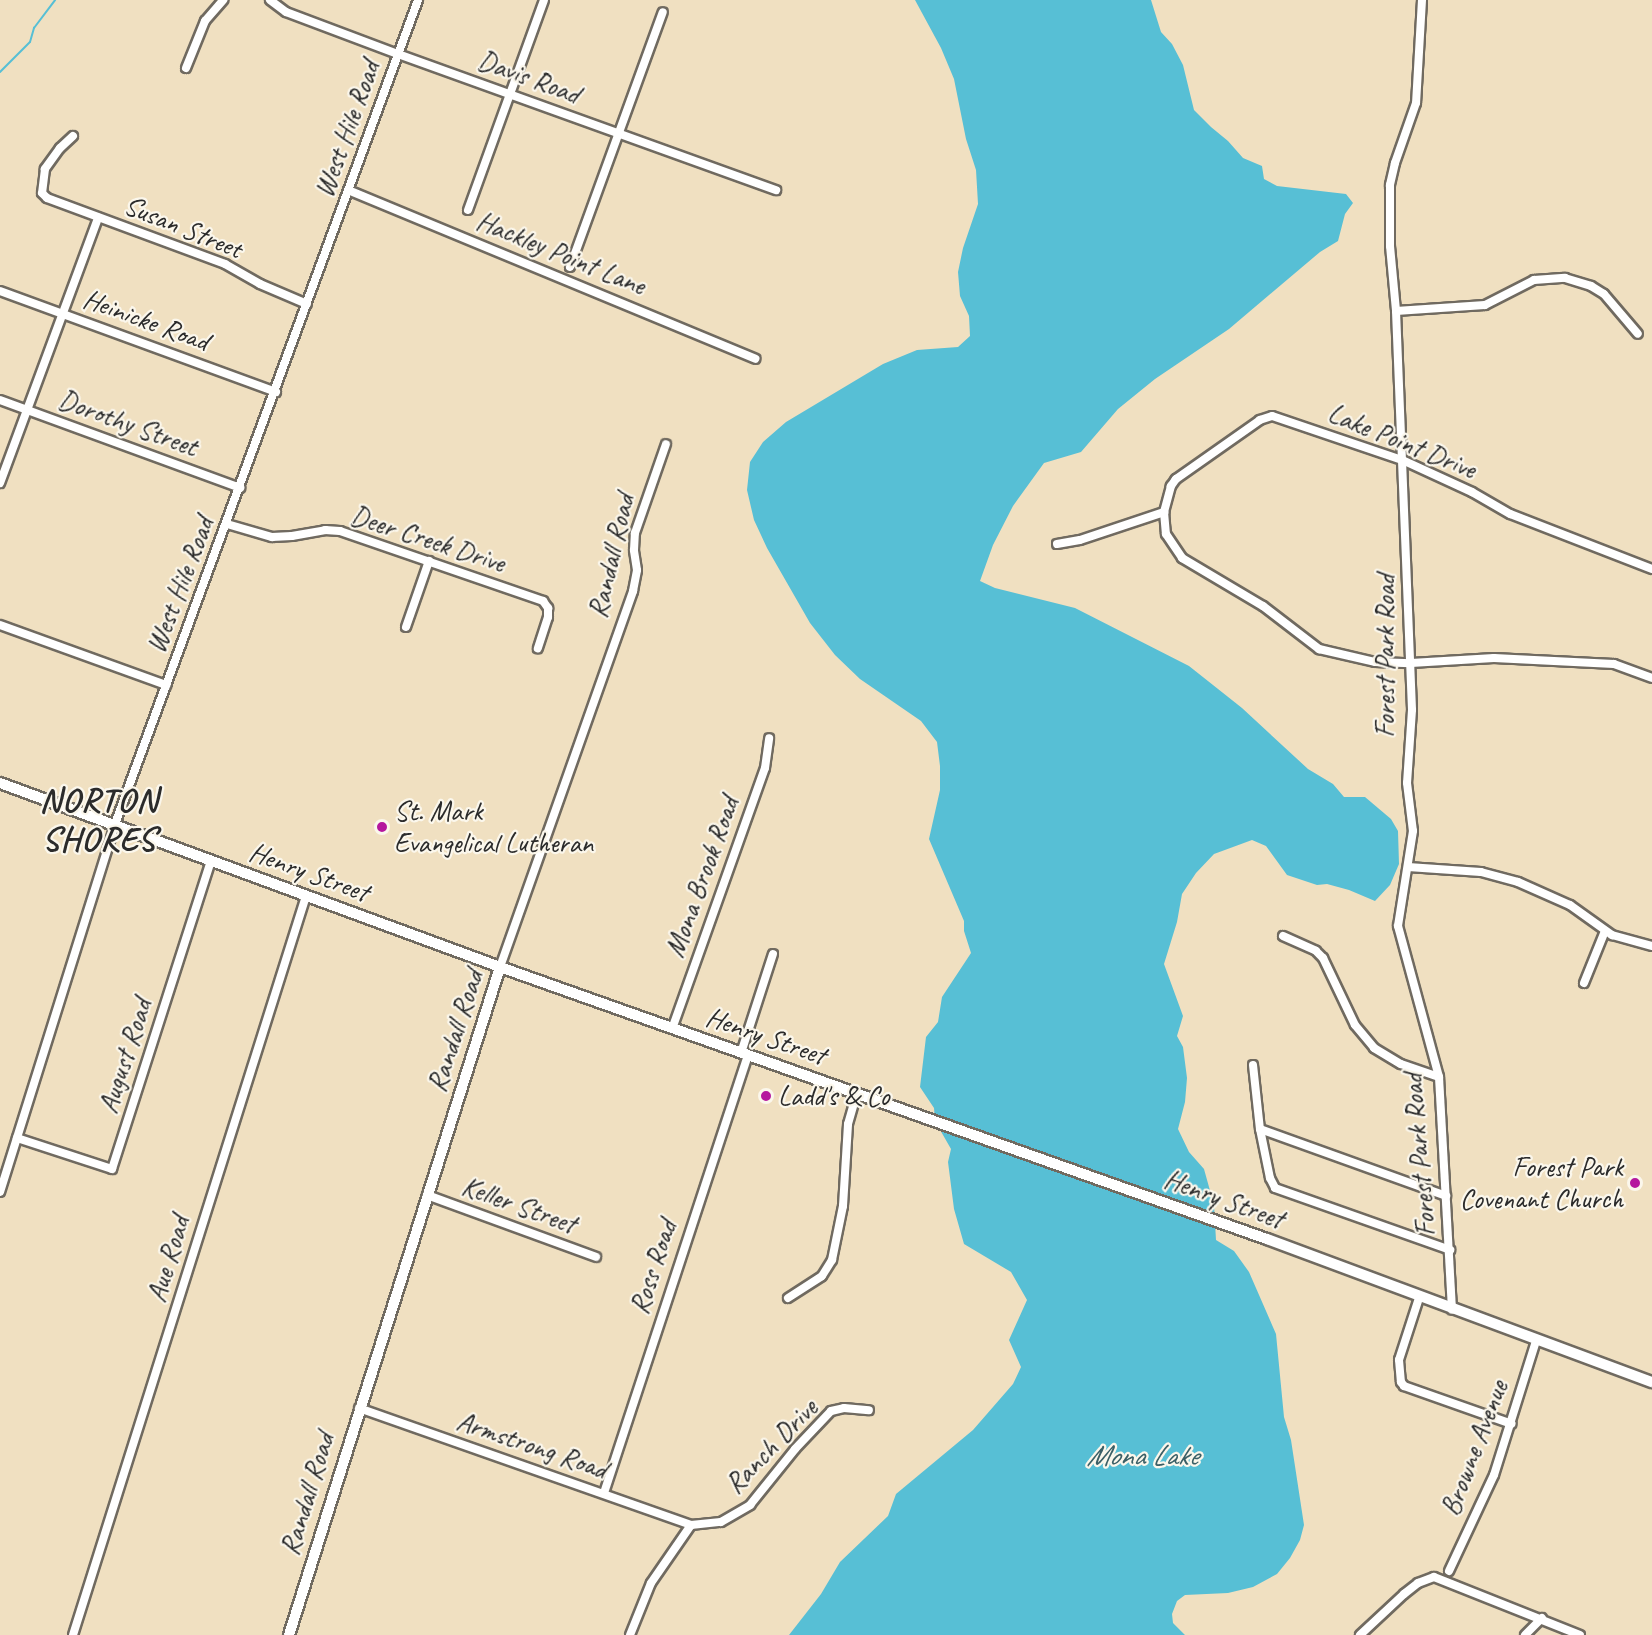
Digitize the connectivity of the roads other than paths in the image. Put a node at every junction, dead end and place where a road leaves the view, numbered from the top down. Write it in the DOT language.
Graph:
graph roads {
  1 [pos="223,0"];
  2 [pos="270,0"];
  3 [pos="418,0"];
  4 [pos="544,0"];
  5 [pos="1422,0"];
  6 [pos="663,12"];
  7 [pos="398,54"];
  8 [pos="186,68"];
  9 [pos="508,94"];
  10 [pos="619,133"];
  11 [pos="73,136"];
  12 [pos="348,190"];
  13 [pos="776,190"];
  14 [pos="468,210"];
  15 [pos="98,218"];
  16 [pos="570,267"];
  17 [pos="0,291"];
  18 [pos="307,304"];
  19 [pos="1396,311"];
  20 [pos="63,314"];
  21 [pos="1638,334"];
  22 [pos="755,359"];
  23 [pos="276,392"];
  24 [pos="0,400"];
  25 [pos="27,410"];
  26 [pos="666,444"];
  27 [pos="1402,460"];
  28 [pos="0,483"];
  29 [pos="240,488"];
  30 [pos="1164,512"];
  31 [pos="227,524"];
  32 [pos="1057,544"];
  33 [pos="429,561"];
  34 [pos="1652,569"];
  35 [pos="0,625"];
  36 [pos="406,627"];
  37 [pos="538,648"];
  38 [pos="1411,663"];
  39 [pos="1652,678"];
  40 [pos="166,685"];
  41 [pos="769,738"];
  42 [pos="0,783"];
  43 [pos="115,825"];
  44 [pos="211,861"];
  45 [pos="1408,867"];
  46 [pos="306,896"];
  47 [pos="1605,931"];
  48 [pos="1283,936"];
  49 [pos="1652,946"];
  50 [pos="773,954"];
  51 [pos="500,967"];
  52 [pos="1584,982"];
  53 [pos="672,1029"];
  54 [pos="745,1054"];
  55 [pos="1252,1065"];
  56 [pos="1439,1077"];
  57 [pos="857,1093"];
  58 [pos="1260,1128"];
  59 [pos="17,1138"];
  60 [pos="0,1192"];
  61 [pos="427,1195"];
  62 [pos="1446,1196"];
  63 [pos="1449,1250"];
  64 [pos="596,1257"];
  65 [pos="788,1298"];
  66 [pos="1419,1298"];
  67 [pos="1452,1310"];
  68 [pos="1536,1341"];
  69 [pos="1652,1382"];
  70 [pos="359,1408"];
  71 [pos="869,1410"];
  72 [pos="1512,1424"];
  73 [pos="604,1493"];
  74 [pos="691,1525"];
  75 [pos="1449,1571"];
  76 [pos="1542,1618"];
  77 [pos="73,1635"];
  78 [pos="289,1635"];
  79 [pos="630,1635"];
  80 [pos="1360,1635"];
  81 [pos="1526,1635"];
  82 [pos="1580,1635"];
  1 -- 8 [label="street"];
  2 -- 7 [label="street, Davis Road"];
  3 -- 7 [label="street, West Hile Road"];
  4 -- 9 [label="street"];
  5 -- 19 [label="street, Forest Park Road"];
  6 -- 10 [label="street"];
  7 -- 9 [label="street, Davis Road"];
  7 -- 12 [label="street, West Hile Road"];
  9 -- 10 [label="street, Davis Road"];
  9 -- 14 [label="street"];
  10 -- 13 [label="street, Davis Road"];
  10 -- 16 [label="street"];
  11 -- 15 [label="street, Susan Street"];
  12 -- 18 [label="street, West Hile Road"];
  12 -- 22 [label="street, Hackley Point Lane"];
  15 -- 18 [label="street, Susan Street"];
  15 -- 20 [label="street"];
  17 -- 20 [label="street, Heinicke Road"];
  18 -- 23 [label="street, West Hile Road"];
  19 -- 21 [label="street"];
  19 -- 27 [label="street, Forest Park Road"];
  20 -- 23 [label="street, Heinicke Road"];
  20 -- 25 [label="street"];
  23 -- 29 [label="street, West Hile Road"];
  24 -- 25 [label="street, Dorothy Street"];
  25 -- 28 [label="street"];
  25 -- 29 [label="street, Dorothy Street"];
  26 -- 51 [label="street, Randall Road"];
  27 -- 30 [label="street, Lake Point Drive"];
  27 -- 34 [label="street, Lake Point Drive"];
  27 -- 38 [label="street, Forest Park Road"];
  29 -- 31 [label="street, West Hile Road"];
  30 -- 32 [label="street"];
  30 -- 38 [label="street"];
  31 -- 33 [label="street, Deer Creek Drive"];
  31 -- 40 [label="street, West Hile Road"];
  33 -- 36 [label="street"];
  33 -- 37 [label="street, Deer Creek Drive"];
  35 -- 40 [label="street"];
  38 -- 39 [label="street"];
  38 -- 45 [label="street, Forest Park Road"];
  40 -- 43 [label="street, West Hile Road"];
  41 -- 53 [label="street, Mona Brook Road"];
  42 -- 43 [label="street, Henry Street"];
  43 -- 44 [label="street, Henry Street"];
  43 -- 59 [label="street, West Hile Road"];
  44 -- 46 [label="street, Henry Street"];
  44 -- 59 [label="street, August Road"];
  45 -- 47 [label="street"];
  45 -- 56 [label="street, Forest Park Road"];
  46 -- 51 [label="street, Henry Street"];
  46 -- 77 [label="street, Aue Road"];
  47 -- 49 [label="street"];
  47 -- 52 [label="street"];
  48 -- 56 [label="street"];
  50 -- 54 [label="street, Ross Road"];
  51 -- 53 [label="street, Henry Street"];
  51 -- 61 [label="street, Randall Road"];
  53 -- 54 [label="street, Henry Street"];
  54 -- 57 [label="street, Henry Street"];
  54 -- 73 [label="street, Ross Road"];
  55 -- 58 [label="street"];
  56 -- 62 [label="street, Forest Park Road"];
  57 -- 65 [label="street"];
  57 -- 66 [label="street, Henry Street"];
  58 -- 62 [label="street"];
  58 -- 63 [label="street"];
  59 -- 60 [label="street, West Hile Road"];
  61 -- 64 [label="street, Keller Street"];
  61 -- 70 [label="street, Randall Road"];
  62 -- 63 [label="street, Forest Park Road"];
  63 -- 67 [label="street, Forest Park Road"];
  66 -- 67 [label="street, Henry Street"];
  66 -- 72 [label="street"];
  67 -- 68 [label="street, Henry Street"];
  68 -- 69 [label="street, Henry Street"];
  68 -- 72 [label="street, Browne Avenue"];
  70 -- 73 [label="street, Armstrong Road"];
  70 -- 78 [label="street, Randall Road"];
  71 -- 74 [label="street, Ranch Drive"];
  72 -- 75 [label="street, Browne Avenue"];
  73 -- 74 [label="street, Armstrong Road"];
  74 -- 79 [label="street"];
  76 -- 80 [label="street"];
  76 -- 81 [label="street"];
  76 -- 82 [label="street"];
}
